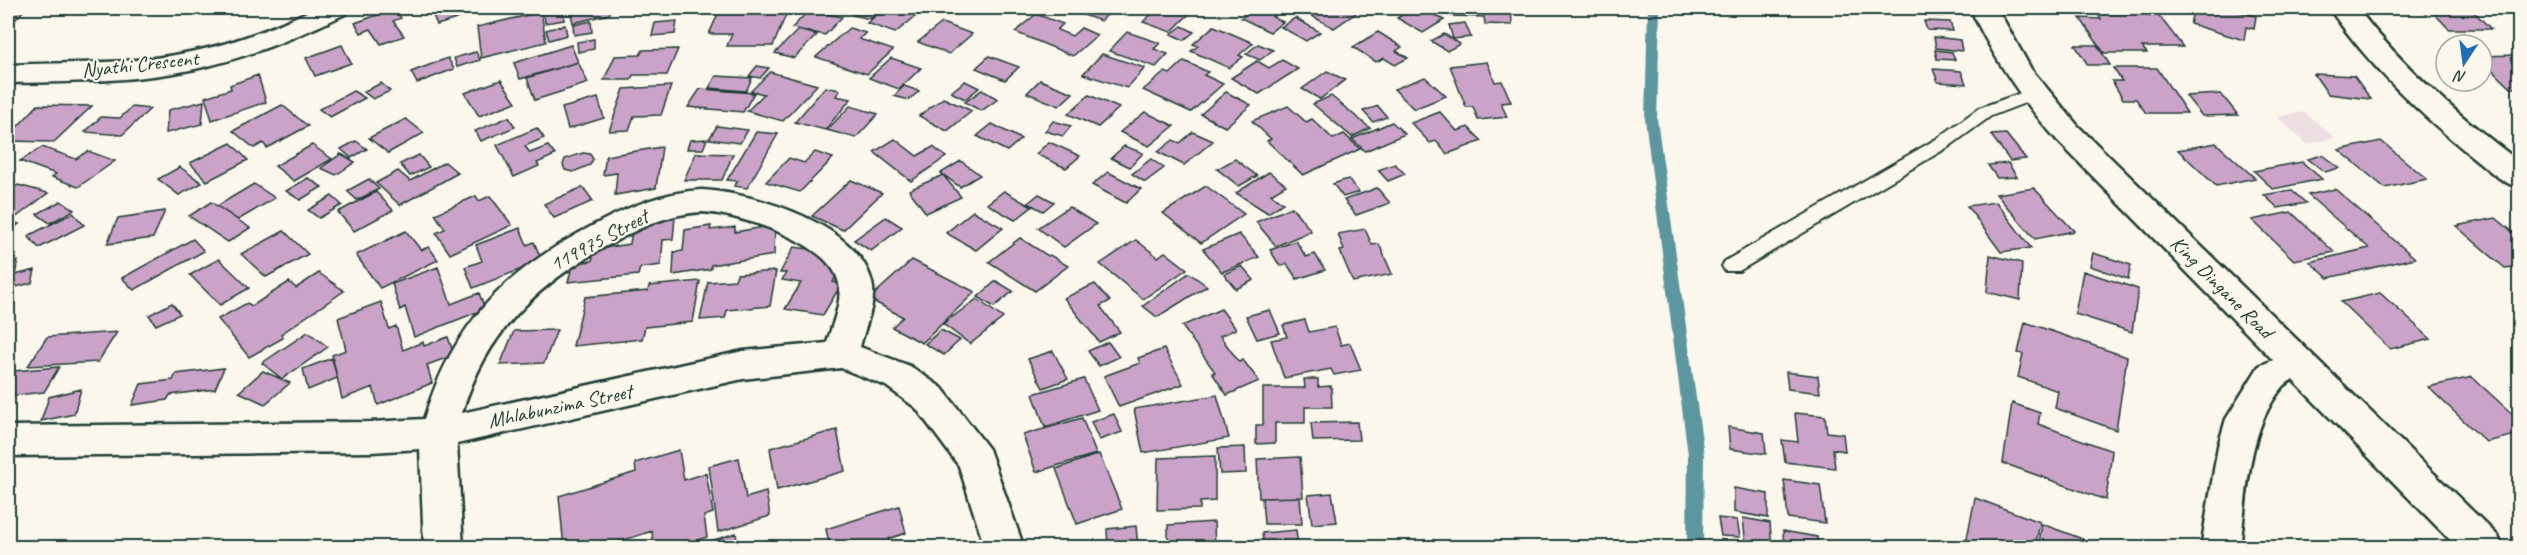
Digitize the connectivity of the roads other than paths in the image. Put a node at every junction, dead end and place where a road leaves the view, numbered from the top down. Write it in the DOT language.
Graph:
graph roads {
  1 [pos="335,8"];
  2 [pos="1984,8"];
  3 [pos="2343,8"];
  4 [pos="8,74"];
  5 [pos="2032,94"];
  6 [pos="2520,178"];
  7 [pos="1732,266"];
  8 [pos="841,355"];
  9 [pos="2297,363"];
  10 [pos="438,433"];
  11 [pos="8,441"];
  12 [pos="444,548"];
  13 [pos="1005,548"];
  14 [pos="2220,548"];
  15 [pos="2484,548"];
  1 -- 4 [label="street, Nyathi Crescent"];
  2 -- 5 [label="street, King Dingane Road"];
  3 -- 6 [label="street"];
  5 -- 7 [label="lane"];
  5 -- 9 [label="street, King Dingane Road"];
  8 -- 10 [label="street, Mhlabunzima Street"];
  8 -- 10 [label="street, 119975 Street"];
  8 -- 13 [label="street, Mhlabunzima Street"];
  9 -- 14 [label="street"];
  9 -- 15 [label="street, King Dingane Road"];
  10 -- 11 [label="street, Mhlabunzima Street"];
  10 -- 12 [label="street"];
}
